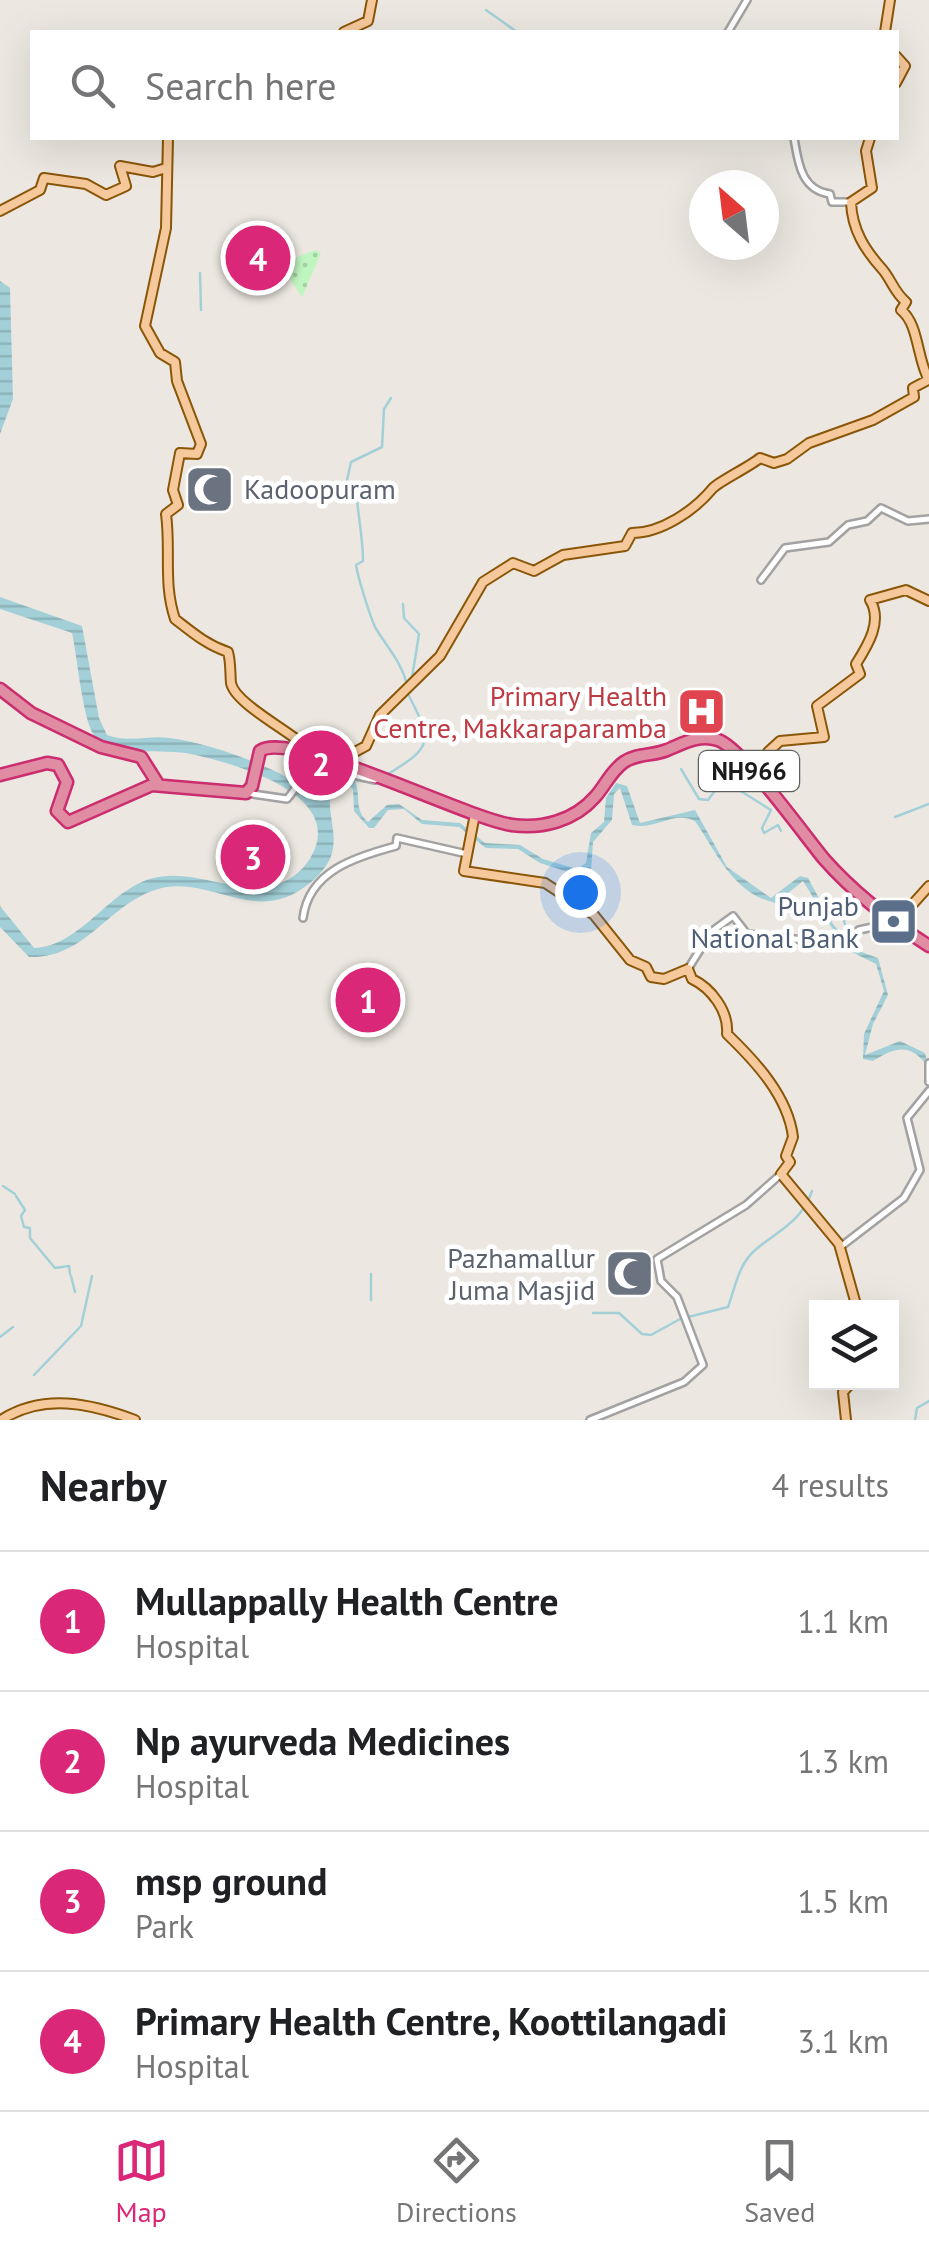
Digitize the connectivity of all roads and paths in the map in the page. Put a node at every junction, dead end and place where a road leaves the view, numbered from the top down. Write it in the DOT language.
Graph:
graph roads {
  1 [pos="372,0"];
  2 [pos="747,0"];
  3 [pos="890,0"];
  4 [pos="348,30"];
  5 [pos="729,30"];
  6 [pos="884,30"];
  7 [pos="168,140"];
  8 [pos="794,140"];
  9 [pos="869,140"];
  10 [pos="166,168"];
  11 [pos="851,202"];
  12 [pos="0,211"];
  13 [pos="929,380"];
  14 [pos="929,519"];
  15 [pos="761,580"];
  16 [pos="929,601"];
  17 [pos="0,690"];
  18 [pos="314,754"];
  19 [pos="331,758"];
  20 [pos="0,775"];
  21 [pos="383,781"];
  22 [pos="156,782"];
  23 [pos="766,786"];
  24 [pos="246,793"];
  25 [pos="475,814"];
  26 [pos="467,854"];
  27 [pos="929,886"];
  28 [pos="303,918"];
  29 [pos="893,924"];
  30 [pos="929,946"];
  31 [pos="688,969"];
  32 [pos="928,1065"];
  33 [pos="929,1082"];
  34 [pos="929,1091"];
  35 [pos="780,1174"];
  36 [pos="840,1248"];
  37 [pos="855,1300"];
  38 [pos="845,1390"];
  39 [pos="1,1420"];
  40 [pos="135,1420"];
  41 [pos="590,1420"];
  42 [pos="846,1420"];
  1 -- 4 [label="main road"];
  2 -- 5 [label="street"];
  3 -- 6 [label="main road"];
  7 -- 10 [label="main road"];
  8 -- 11 [label="street"];
  9 -- 11 [label="main road"];
  10 -- 12 [label="main road"];
  10 -- 18 [label="main road"];
  11 -- 13 [label="main road"];
  13 -- 19 [label="main road"];
  14 -- 15 [label="street"];
  16 -- 23 [label="main road"];
  17 -- 22 [label="highway"];
  18 -- 19 [label="highway, NH966"];
  18 -- 24 [label="highway, NH966"];
  19 -- 21 [label="highway, NH966"];
  20 -- 22 [label="highway"];
  21 -- 24 [label="street"];
  21 -- 25 [label="highway, NH966"];
  22 -- 24 [label="highway"];
  23 -- 25 [label="highway, NH966"];
  23 -- 29 [label="highway, NH966"];
  25 -- 26 [label="main road"];
  26 -- 28 [label="street"];
  26 -- 31 [label="main road"];
  27 -- 29 [label="main road"];
  29 -- 30 [label="highway, NH966"];
  29 -- 31 [label="street"];
  31 -- 35 [label="main road"];
  32 -- 33 [label="street"];
  34 -- 36 [label="street"];
  35 -- 36 [label="main road"];
  35 -- 41 [label="street"];
  36 -- 37 [label="main road"];
  38 -- 42 [label="main road"];
  39 -- 40 [label="main road"];
}
